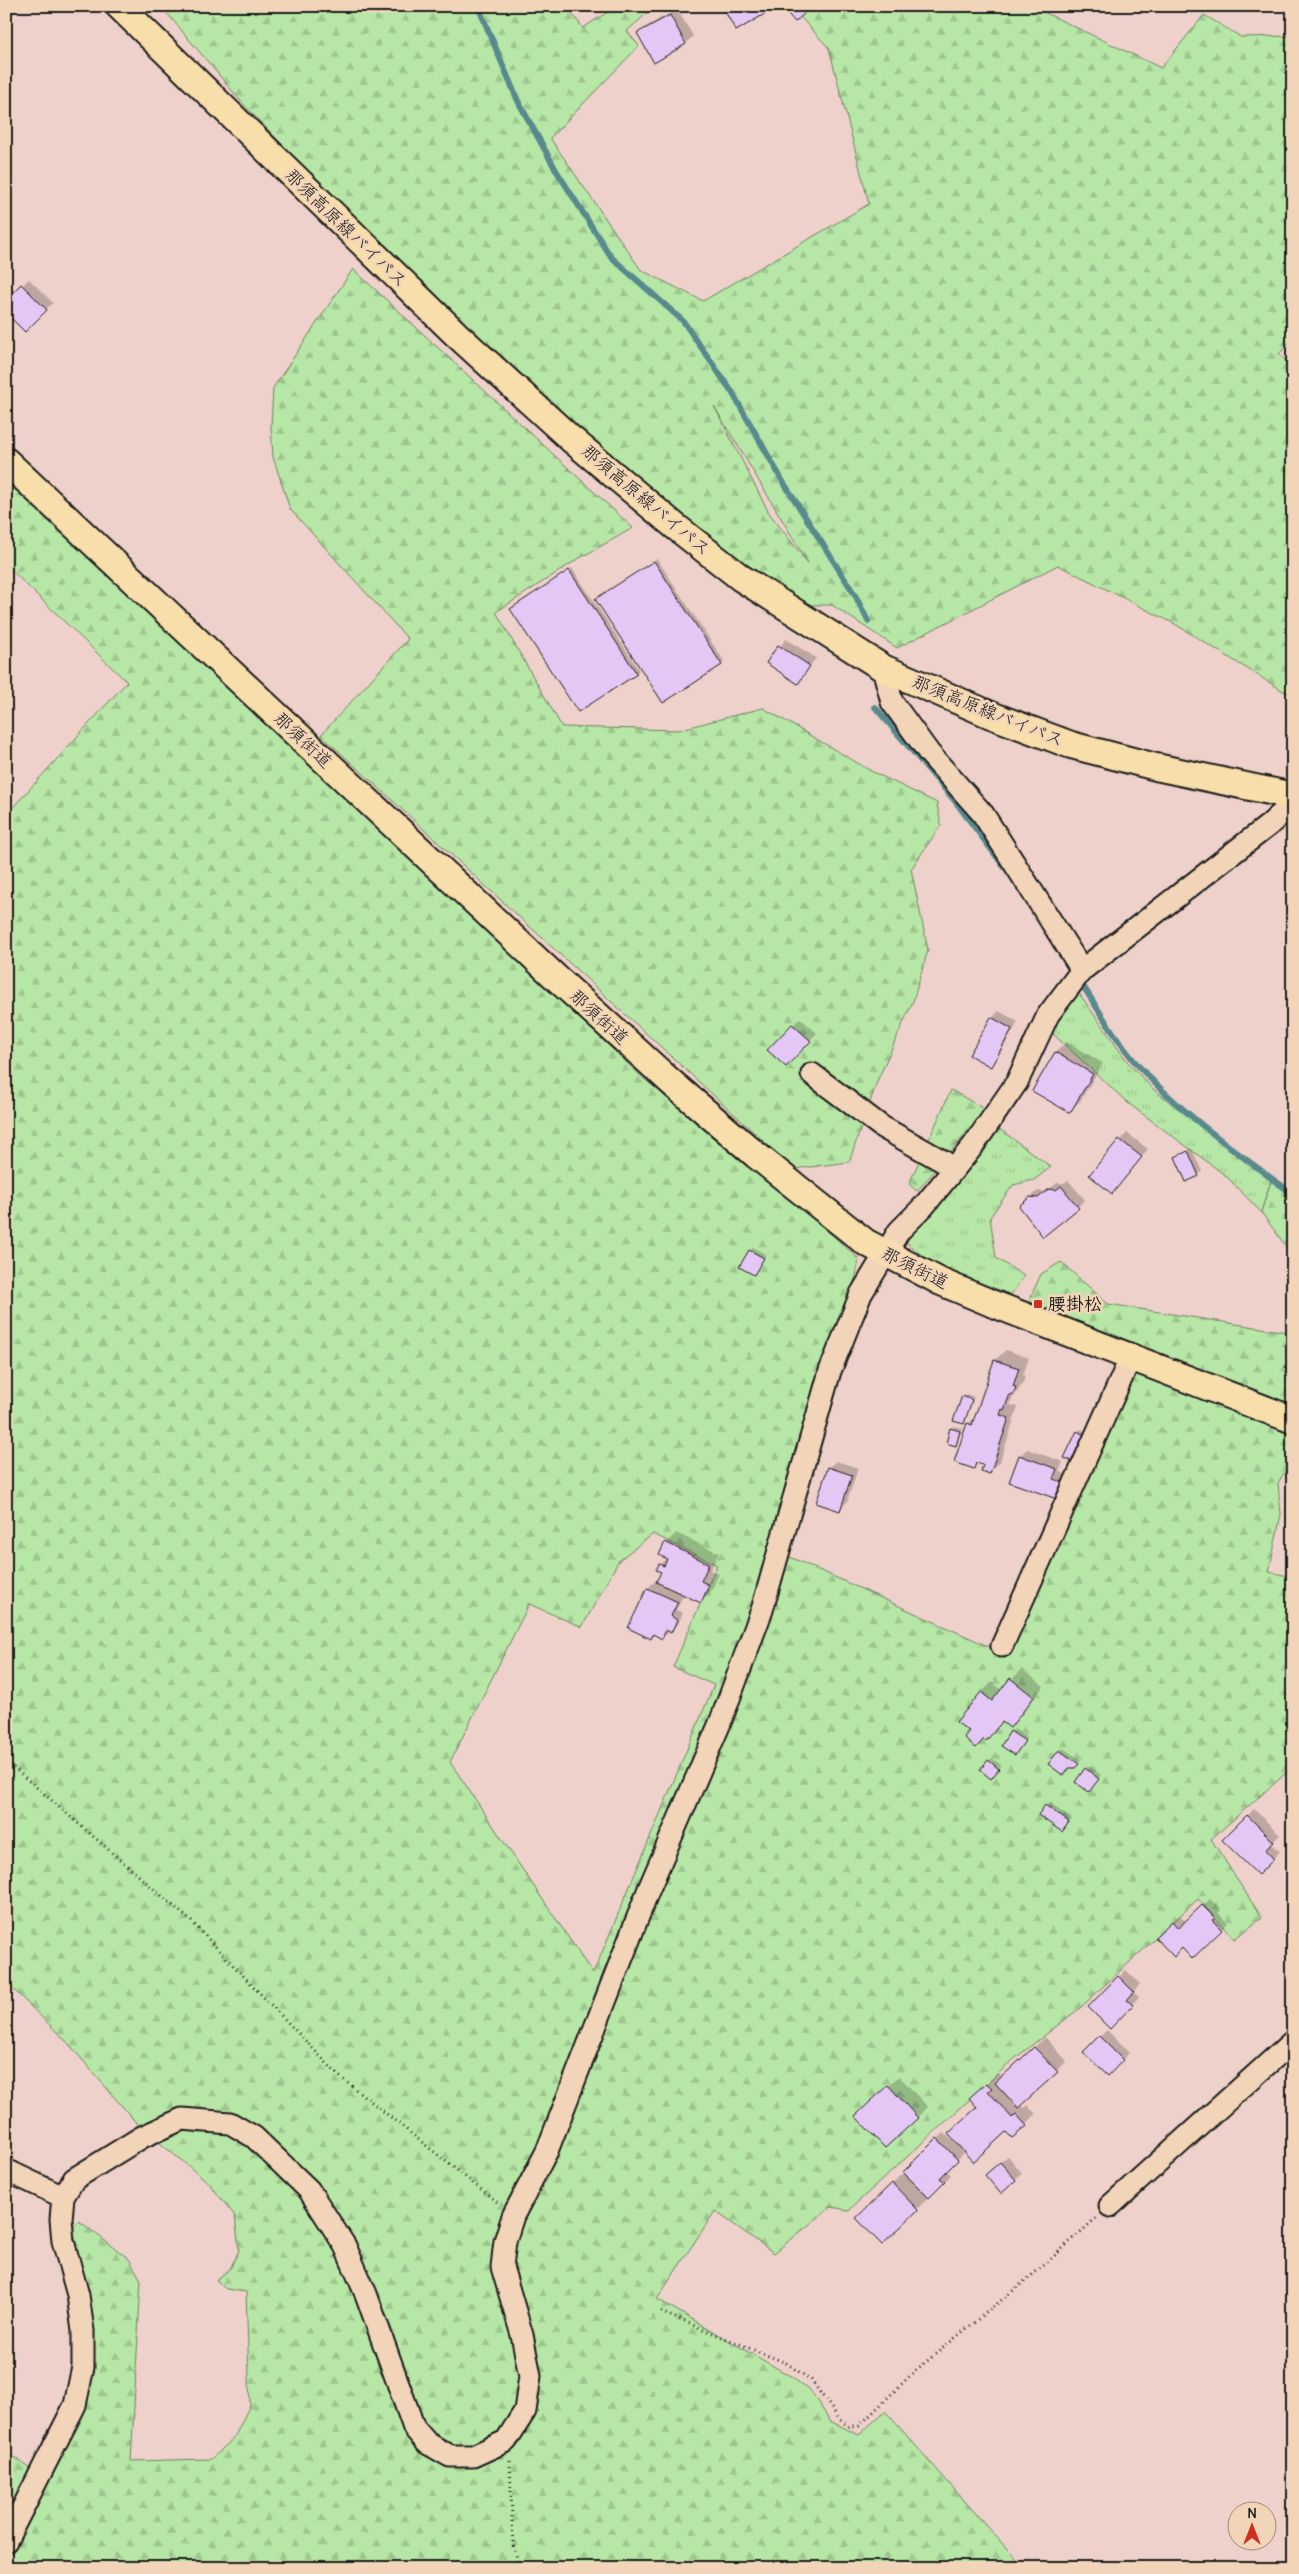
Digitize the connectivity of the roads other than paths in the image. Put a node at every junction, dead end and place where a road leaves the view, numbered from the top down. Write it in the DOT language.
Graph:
graph roads {
  1 [pos="119,6"];
  2 [pos="6,461"];
  3 [pos="883,668"];
  4 [pos="1293,796"];
  5 [pos="1293,803"];
  6 [pos="1082,970"];
  7 [pos="812,1074"];
  8 [pos="955,1168"];
  9 [pos="884,1254"];
  10 [pos="1130,1359"];
  11 [pos="1293,1420"];
  12 [pos="1002,1646"];
  13 [pos="1293,2041"];
  14 [pos="6,2170"];
  15 [pos="63,2197"];
  16 [pos="1110,2206"];
  17 [pos="6,2541"];
  1 -- 3 [label="main road, 那須高原線バイパス"];
  2 -- 9 [label="main road, 那須街道"];
  3 -- 4 [label="main road, 那須高原線バイパス"];
  3 -- 6 [label="street"];
  5 -- 6 [label="street"];
  6 -- 8 [label="street"];
  7 -- 8 [label="street"];
  8 -- 9 [label="street"];
  9 -- 10 [label="main road, 那須街道"];
  9 -- 15 [label="street"];
  10 -- 11 [label="main road, 那須街道"];
  10 -- 12 [label="street"];
  13 -- 16 [label="street"];
  14 -- 15 [label="street"];
  15 -- 17 [label="street"];
}
